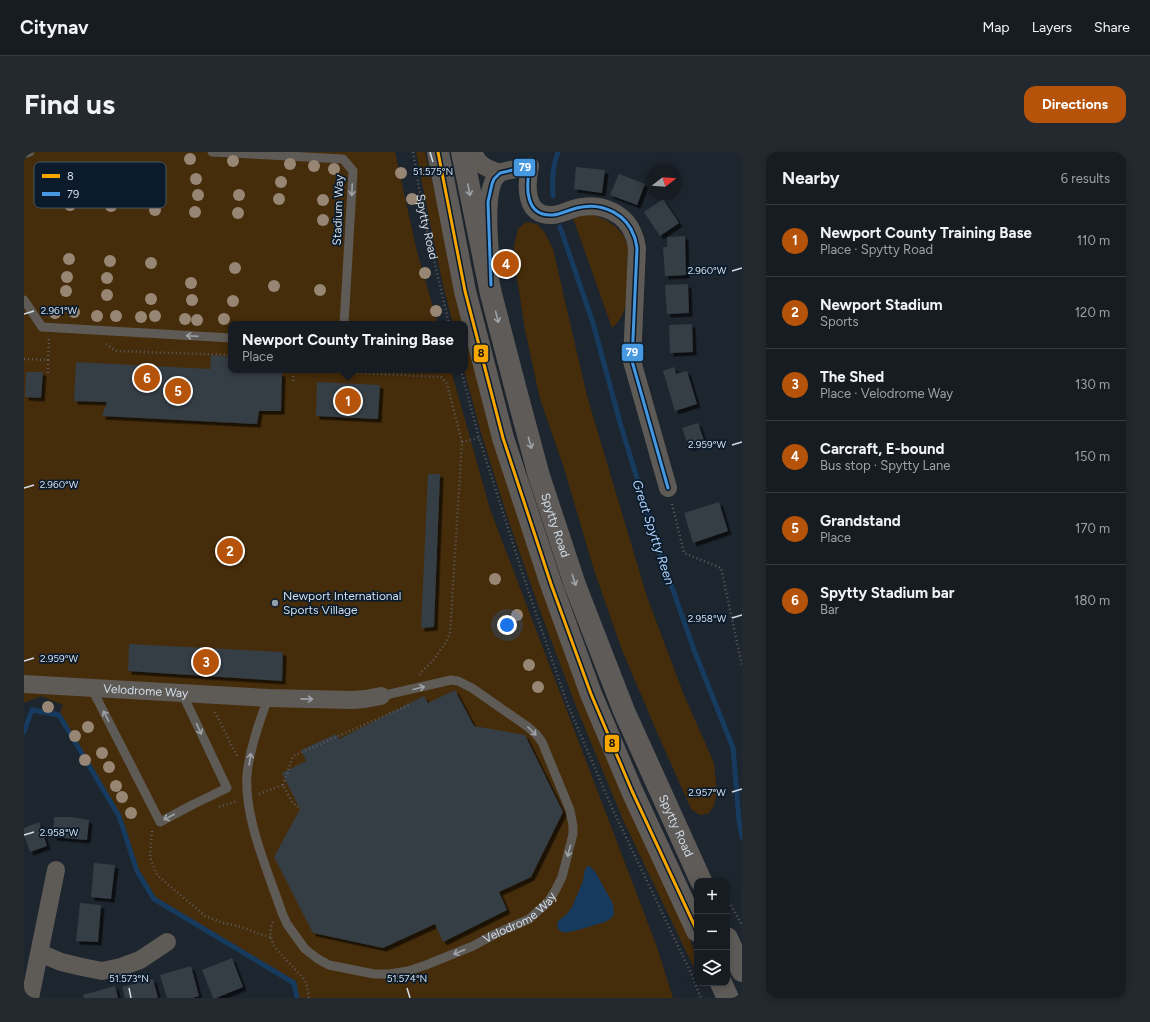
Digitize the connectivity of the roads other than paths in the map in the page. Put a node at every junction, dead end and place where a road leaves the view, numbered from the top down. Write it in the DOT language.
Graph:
graph roads {
  1 [pos="30,152"];
  2 [pos="212,152"];
  3 [pos="438,152"];
  4 [pos="462,152"];
  5 [pos="473,152"];
  6 [pos="24,154"];
  7 [pos="533,159"];
  8 [pos="500,173"];
  9 [pos="491,294"];
  10 [pos="24,300"];
  11 [pos="344,321"];
  12 [pos="228,338"];
  13 [pos="668,488"];
  14 [pos="24,684"];
  15 [pos="92,689"];
  16 [pos="182,693"];
  17 [pos="381,696"];
  18 [pos="268,698"];
  19 [pos="56,870"];
  20 [pos="700,878"];
  21 [pos="694,924"];
  22 [pos="167,942"];
  23 [pos="730,945"];
  24 [pos="40,953"];
  25 [pos="742,971"];
  26 [pos="723,986"];
  27 [pos="30,998"];
  28 [pos="728,998"];
  1 -- 6 [label="lane"];
  2 -- 11 [label="lane, Stadium Way, one-way"];
  3 -- 21 [label="main road, Spytty Road"];
  4 -- 9 [label="main road, Spytty Road, one-way"];
  5 -- 8 [label="street"];
  7 -- 8 [label="street"];
  7 -- 13 [label="street"];
  8 -- 9 [label="street"];
  9 -- 20 [label="main road, Spytty Road, one-way"];
  12 -- 10 [label="lane, one-way"];
  14 -- 15 [label="street, Velodrome Way"];
  15 -- 16 [label="street, Velodrome Way"];
  16 -- 15 [label="lane, one-way"];
  16 -- 18 [label="street, Velodrome Way"];
  18 -- 17 [label="street, Velodrome Way, one-way"];
  17 -- 18 [label="lane, Velodrome Way, one-way"];
  19 -- 24 [label="street"];
  22 -- 24 [label="street"];
  23 -- 25 [label="main road"];
  24 -- 27 [label="street"];
  26 -- 28 [label="main road"];
}
